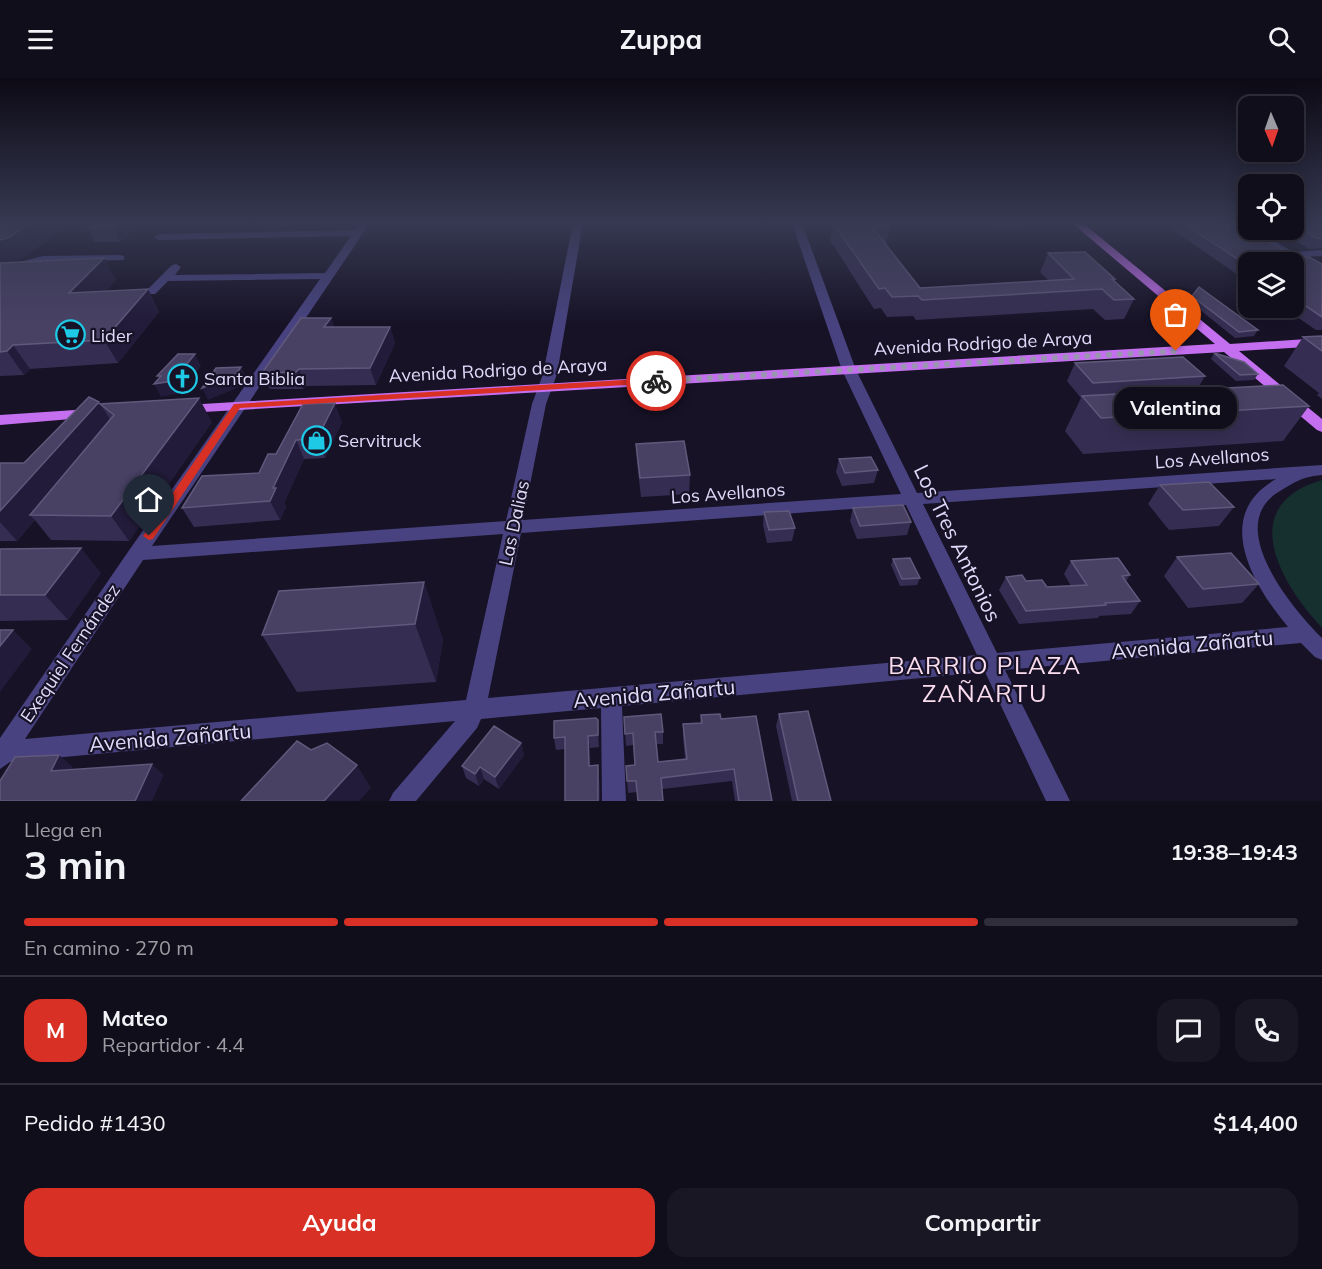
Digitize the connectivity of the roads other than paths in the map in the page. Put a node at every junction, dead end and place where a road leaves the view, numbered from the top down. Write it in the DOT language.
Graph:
graph roads {
  1 [pos="341,257"];
  2 [pos="571,257"];
  3 [pos="809,257"];
  4 [pos="1118,257"];
  5 [pos="120,258"];
  6 [pos="1304,263"];
  7 [pos="176,267"];
  8 [pos="0,270"];
  9 [pos="1322,274"];
  10 [pos="327,276"];
  11 [pos="165,278"];
  12 [pos="151,292"];
  13 [pos="1322,342"];
  14 [pos="1228,348"];
  15 [pos="849,370"];
  16 [pos="546,387"];
  17 [pos="237,406"];
  18 [pos="170,410"];
  19 [pos="102,414"];
  20 [pos="0,420"];
  21 [pos="1322,427"];
  22 [pos="1321,470"];
  23 [pos="912,500"];
  24 [pos="513,528"];
  25 [pos="136,554"];
  26 [pos="1305,634"];
  27 [pos="1322,651"];
  28 [pos="991,663"];
  29 [pos="611,697"];
  30 [pos="475,709"];
  31 [pos="2,755"];
  32 [pos="401,801"];
  33 [pos="614,801"];
  34 [pos="1058,801"];
  1 -- 10 [label="street, Exequiel Fernández"];
  2 -- 16 [label="street, Las Dalias"];
  3 -- 15 [label="street, Los Tres Antonios"];
  4 -- 14 [label="main road"];
  5 -- 8 [label="street"];
  6 -- 9 [label="street"];
  7 -- 11 [label="street"];
  10 -- 11 [label="street"];
  10 -- 17 [label="street, Exequiel Fernández"];
  11 -- 12 [label="street"];
  13 -- 14 [label="main road, Avenida Rodrigo de Araya"];
  14 -- 15 [label="main road, Avenida Rodrigo de Araya"];
  14 -- 21 [label="main road"];
  15 -- 16 [label="main road, Avenida Rodrigo de Araya"];
  15 -- 23 [label="street, Los Tres Antonios"];
  16 -- 17 [label="main road, Avenida Rodrigo de Araya"];
  16 -- 24 [label="street, Las Dalias"];
  17 -- 18 [label="main road, Avenida Rodrigo de Araya"];
  17 -- 25 [label="street, Exequiel Fernández"];
  19 -- 20 [label="main road"];
  22 -- 23 [label="street, Los Avellanos"];
  22 -- 26 [label="street, Avenida Zañartu"];
  23 -- 24 [label="street, Los Avellanos"];
  23 -- 28 [label="street, Los Tres Antonios"];
  24 -- 25 [label="street, Los Avellanos"];
  24 -- 30 [label="street, Las Dalias"];
  25 -- 31 [label="street, Exequiel Fernández"];
  26 -- 27 [label="street, Avenida Zañartu"];
  26 -- 28 [label="street, Avenida Zañartu"];
  28 -- 29 [label="street, Avenida Zañartu"];
  28 -- 34 [label="street, Los Tres Antonios"];
  29 -- 30 [label="street, Avenida Zañartu"];
  29 -- 33 [label="street"];
  30 -- 31 [label="street, Avenida Zañartu"];
  30 -- 32 [label="street, Las Dalias"];
}
